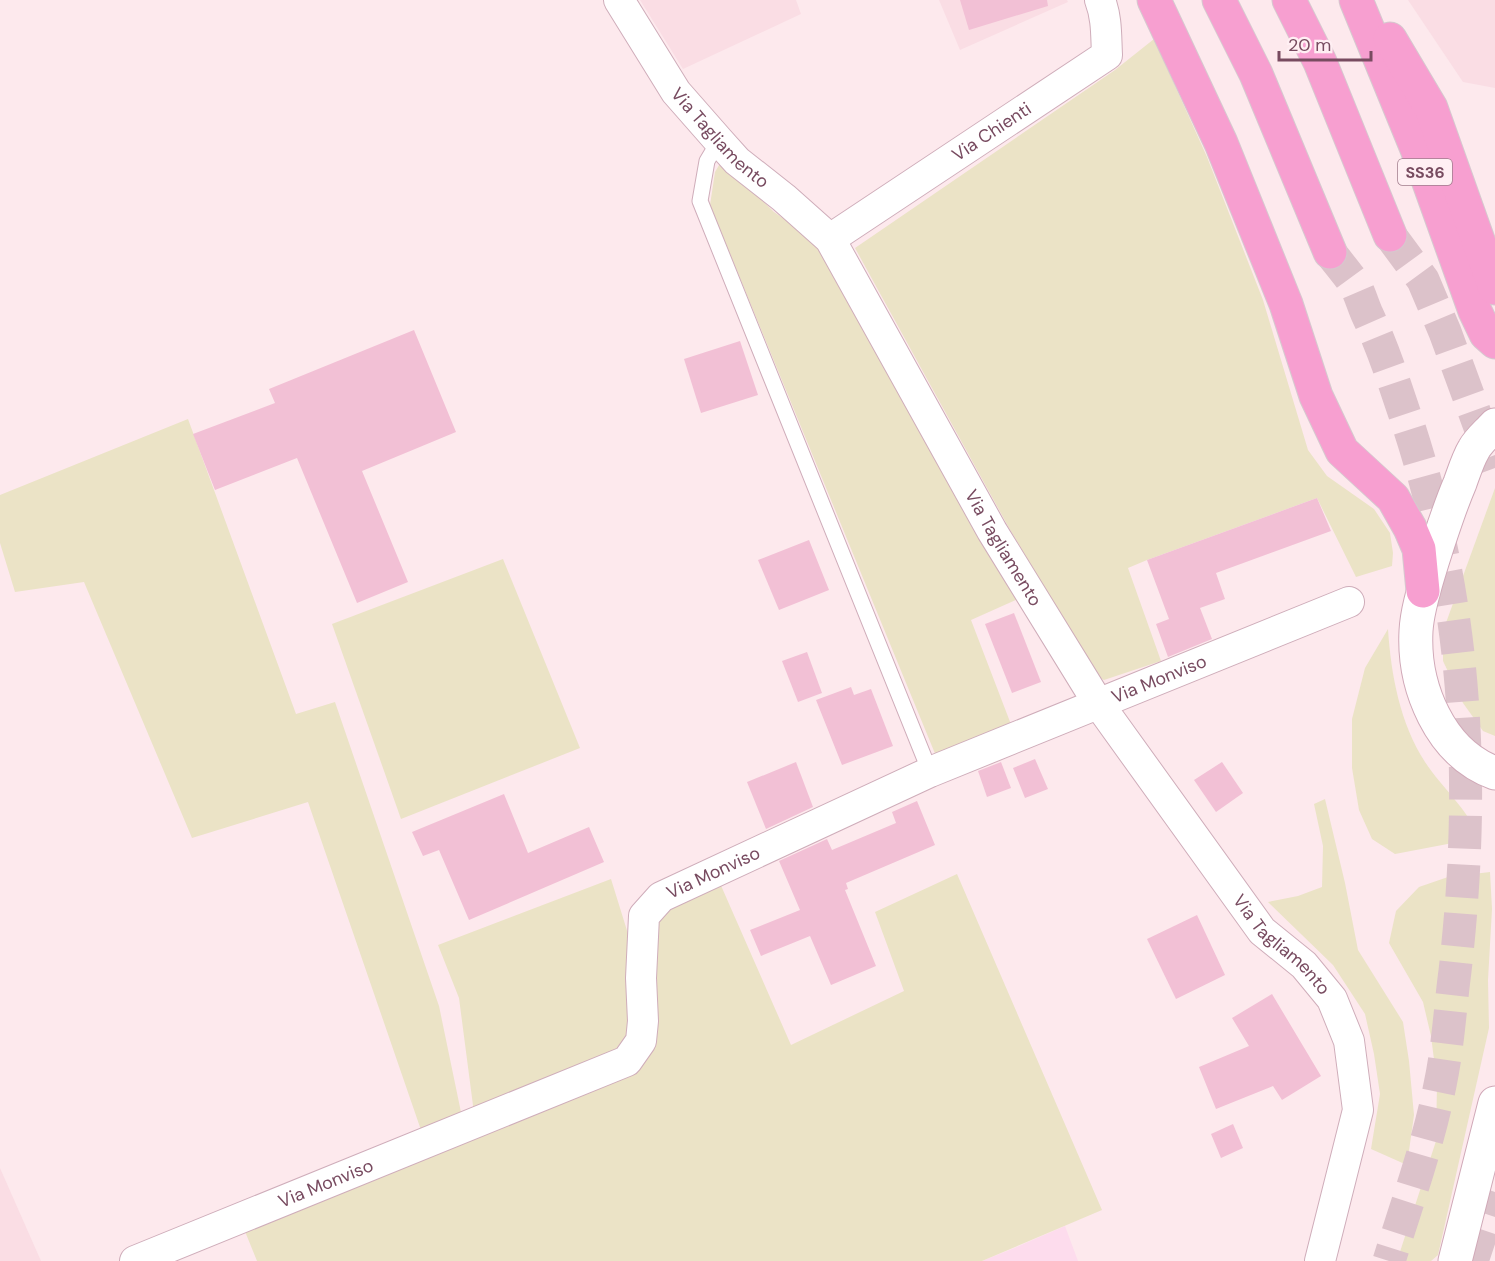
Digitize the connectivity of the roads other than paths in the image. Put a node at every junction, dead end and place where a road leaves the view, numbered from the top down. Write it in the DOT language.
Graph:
graph roads {
  1 [pos="619,0"];
  2 [pos="1100,0"];
  3 [pos="1154,0"];
  4 [pos="1219,0"];
  5 [pos="1289,0"];
  6 [pos="1356,0"];
  7 [pos="1364,0"];
  8 [pos="719,141"];
  9 [pos="1390,235"];
  10 [pos="830,239"];
  11 [pos="1330,252"];
  12 [pos="1495,288"];
  13 [pos="1495,342"];
  14 [pos="1495,425"];
  15 [pos="1424,591"];
  16 [pos="1349,602"];
  17 [pos="1098,703"];
  18 [pos="930,772"];
  19 [pos="1494,776"];
  20 [pos="1495,1103"];
  21 [pos="135,1261"];
  22 [pos="1320,1261"];
  23 [pos="1455,1261"];
  1 -- 8 [label="street, Via Tagliamento"];
  2 -- 10 [label="street, Via Chienti"];
  3 -- 15 [label="highway"];
  4 -- 11 [label="highway"];
  5 -- 9 [label="highway, SS36"];
  6 -- 13 [label="highway, SS36"];
  7 -- 12 [label="highway"];
  8 -- 10 [label="street, Via Tagliamento"];
  8 -- 18 [label="lane"];
  10 -- 17 [label="street, Via Tagliamento"];
  14 -- 15 [label="main road"];
  15 -- 19 [label="main road"];
  16 -- 17 [label="street, Via Monviso"];
  17 -- 18 [label="street, Via Monviso"];
  17 -- 22 [label="street, Via Tagliamento"];
  18 -- 21 [label="street, Via Monviso"];
  20 -- 23 [label="main road"];
}
